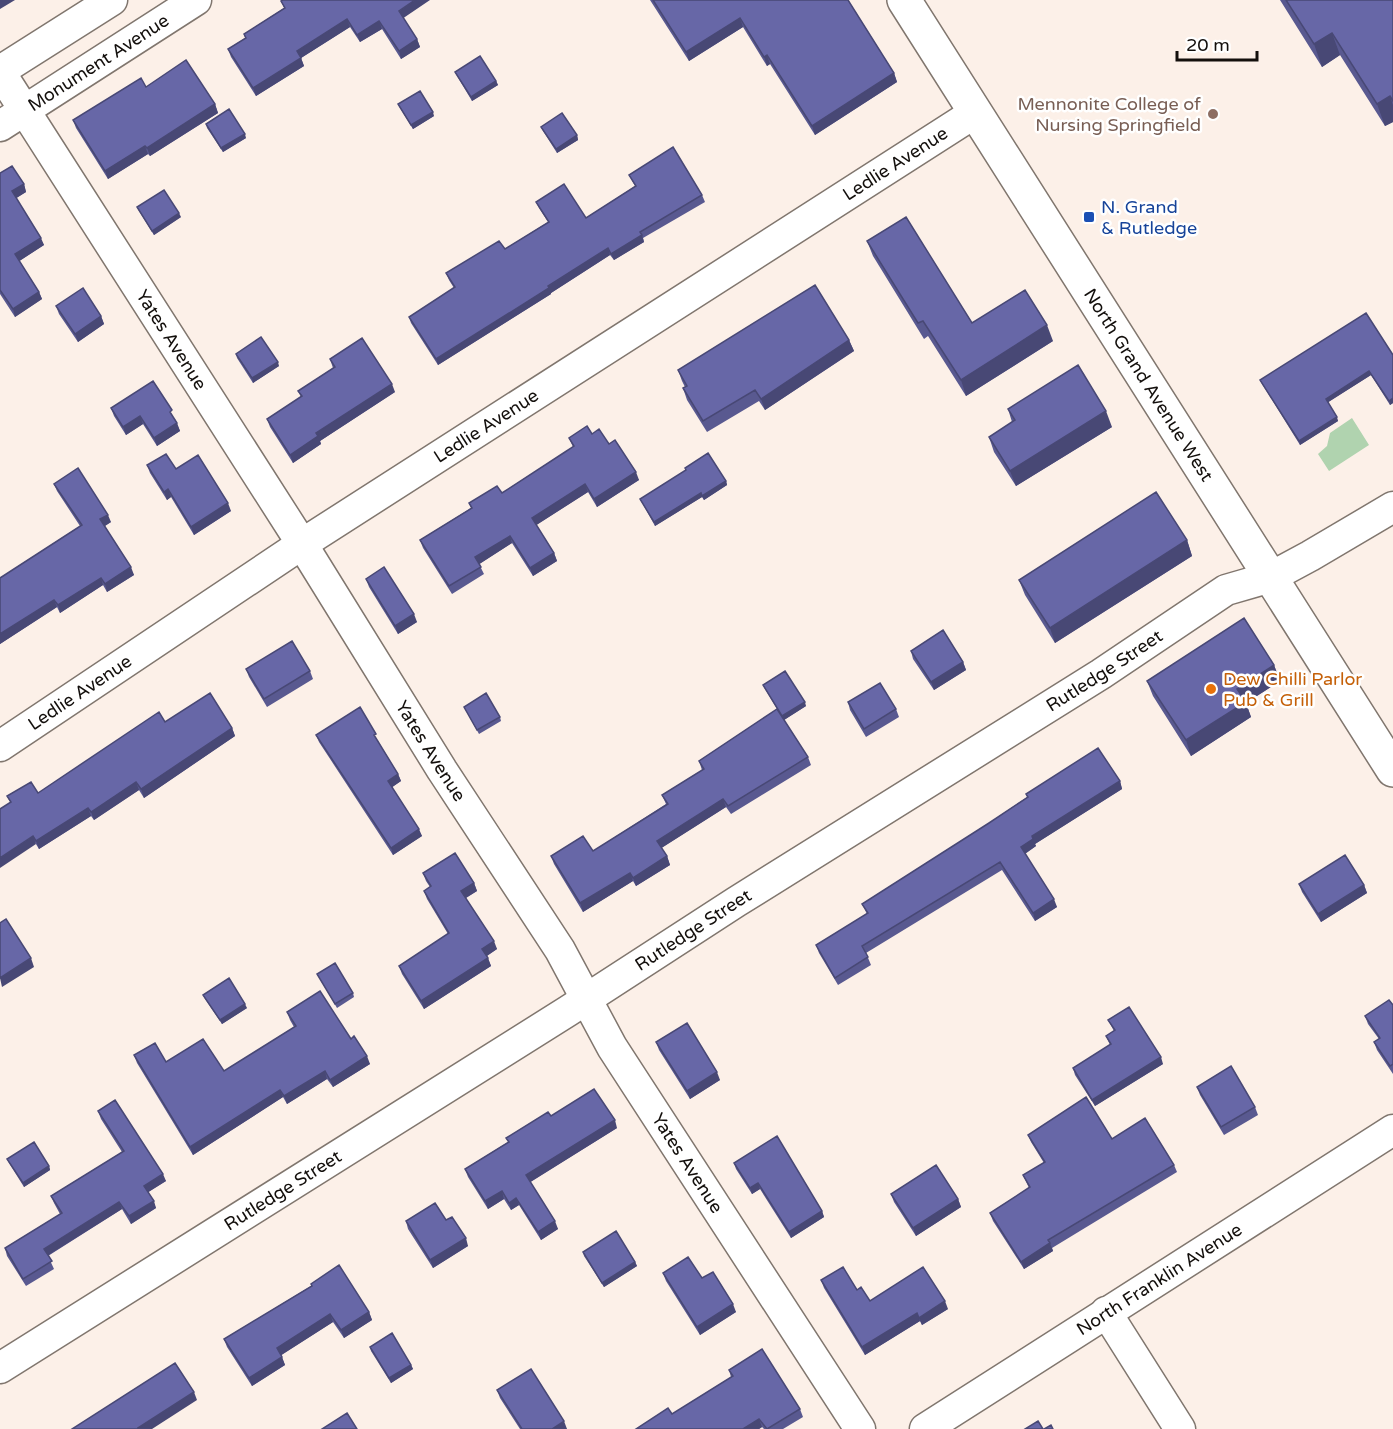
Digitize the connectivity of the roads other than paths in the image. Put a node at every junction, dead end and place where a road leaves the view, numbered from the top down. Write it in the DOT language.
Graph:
graph roads {
  1 [pos="112,0"];
  2 [pos="196,0"];
  3 [pos="904,0"];
  4 [pos="0,72"];
  5 [pos="976,112"];
  6 [pos="12,118"];
  7 [pos="1393,507"];
  8 [pos="302,544"];
  9 [pos="1271,577"];
  10 [pos="0,746"];
  11 [pos="1393,770"];
  12 [pos="587,998"];
  13 [pos="1393,1130"];
  14 [pos="1106,1312"];
  15 [pos="0,1368"];
  16 [pos="860,1429"];
  17 [pos="925,1429"];
  18 [pos="1180,1429"];
  1 -- 4 [label="street"];
  2 -- 6 [label="street, Monument Avenue"];
  3 -- 5 [label="main road, North Grand Avenue West"];
  4 -- 6 [label="street, Yates Avenue"];
  5 -- 8 [label="street, Ledlie Avenue"];
  5 -- 9 [label="main road, North Grand Avenue West"];
  6 -- 8 [label="street, Yates Avenue"];
  7 -- 9 [label="street, Rutledge Street"];
  8 -- 10 [label="street, Ledlie Avenue"];
  8 -- 12 [label="street, Yates Avenue"];
  9 -- 11 [label="main road, North Grand Avenue West"];
  9 -- 12 [label="street, Rutledge Street"];
  12 -- 15 [label="street, Rutledge Street"];
  12 -- 16 [label="street, Yates Avenue"];
  13 -- 14 [label="street, North Franklin Avenue"];
  14 -- 17 [label="street, North Franklin Avenue"];
  14 -- 18 [label="street"];
}
